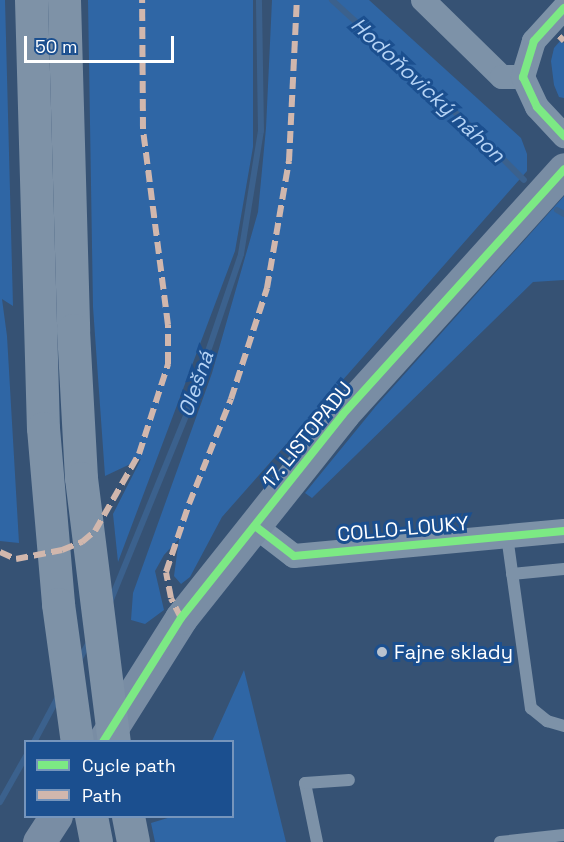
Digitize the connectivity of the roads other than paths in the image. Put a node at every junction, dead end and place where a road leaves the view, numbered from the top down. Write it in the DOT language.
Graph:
graph roads {
  1 [pos="31,0"];
  2 [pos="64,0"];
  3 [pos="423,0"];
  4 [pos="564,8"];
  5 [pos="524,77"];
  6 [pos="564,136"];
  7 [pos="564,169"];
  8 [pos="255,526"];
  9 [pos="564,531"];
  10 [pos="507,536"];
  11 [pos="564,569"];
  12 [pos="512,574"];
  13 [pos="564,726"];
  14 [pos="77,740"];
  15 [pos="104,740"];
  16 [pos="114,740"];
  17 [pos="349,780"];
  18 [pos="55,818"];
  19 [pos="91,818"];
  20 [pos="128,818"];
  21 [pos="564,835"];
  22 [pos="39,842"];
  23 [pos="96,842"];
  24 [pos="133,842"];
  25 [pos="317,842"];
  26 [pos="500,842"];
  1 -- 14 [label="highway"];
  2 -- 16 [label="highway, bridge"];
  3 -- 5 [label="street"];
  4 -- 5 [label="street"];
  5 -- 6 [label="street"];
  7 -- 8 [label="main road, 17. LISTOPADU"];
  8 -- 10 [label="street, COLLO-LOUKY"];
  8 -- 15 [label="main road, 17. LISTOPADU"];
  9 -- 10 [label="street, COLLO-LOUKY"];
  10 -- 12 [label="lane"];
  11 -- 12 [label="lane"];
  12 -- 13 [label="lane"];
  17 -- 25 [label="lane"];
  18 -- 22 [label="main road"];
  19 -- 23 [label="highway"];
  20 -- 24 [label="highway"];
  21 -- 26 [label="lane"];
}
